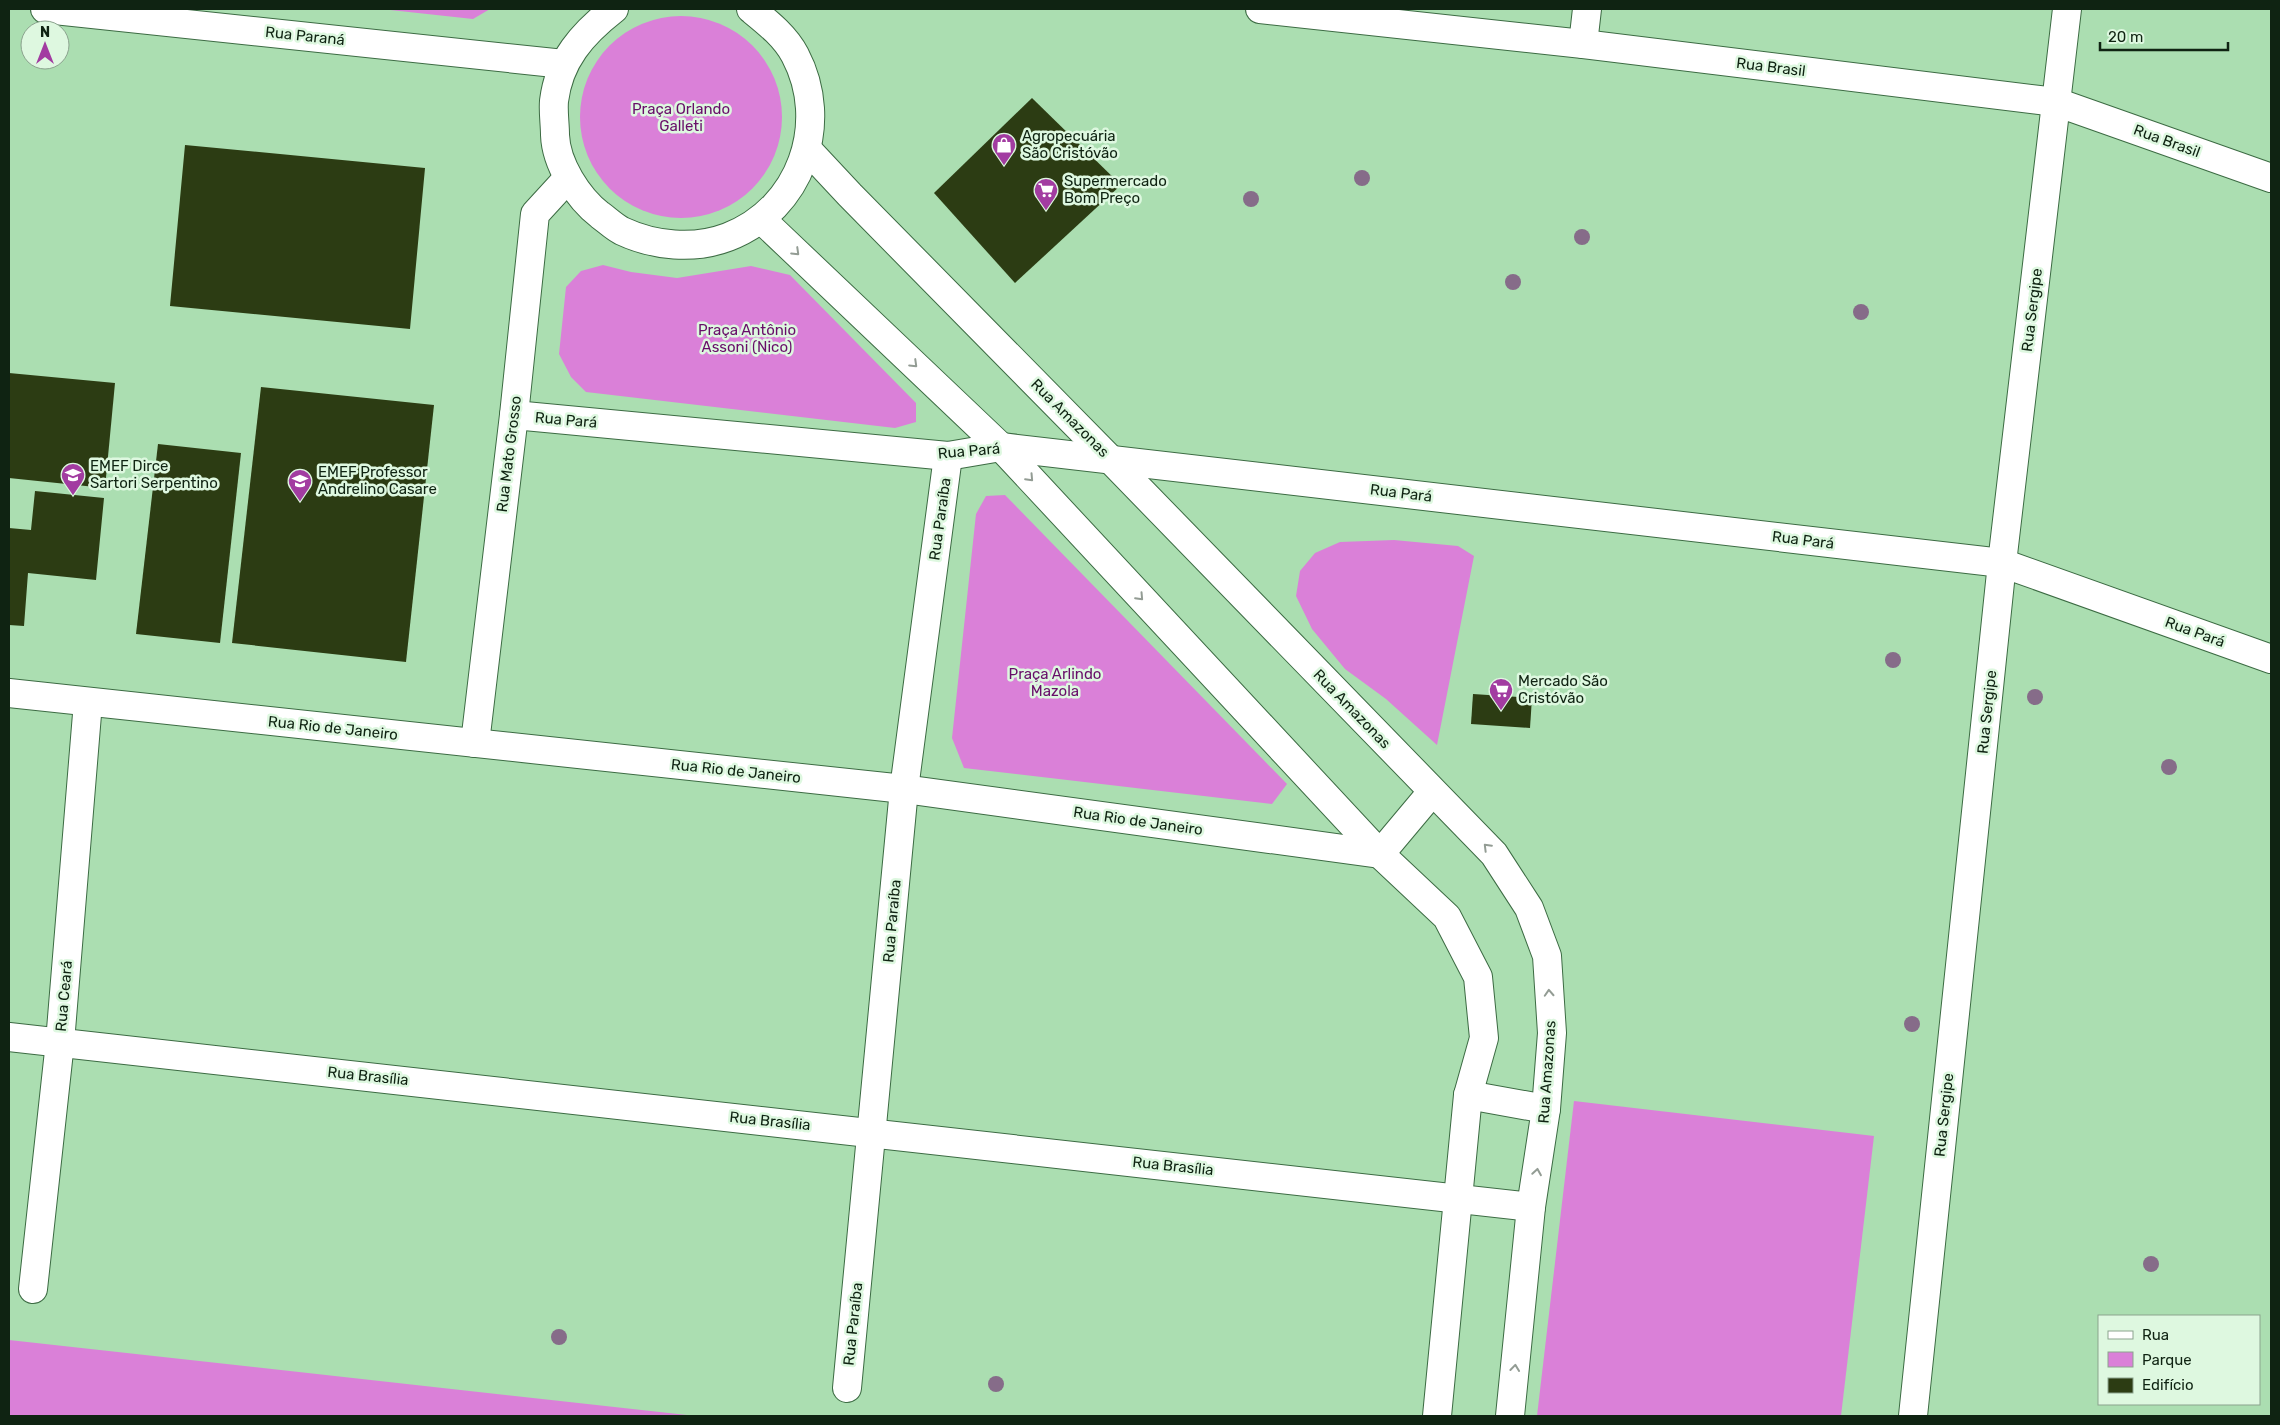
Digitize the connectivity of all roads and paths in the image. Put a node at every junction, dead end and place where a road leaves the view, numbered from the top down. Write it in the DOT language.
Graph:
graph roads {
  1 [pos="45,9"];
  2 [pos="614,9"];
  3 [pos="751,9"];
  4 [pos="1260,9"];
  5 [pos="1587,9"];
  6 [pos="2066,9"];
  7 [pos="587,18"];
  8 [pos="1584,44"];
  9 [pos="564,64"];
  10 [pos="2056,102"];
  11 [pos="808,149"];
  12 [pos="568,178"];
  13 [pos="2271,178"];
  14 [pos="761,219"];
  15 [pos="514,415"];
  16 [pos="1001,447"];
  17 [pos="948,456"];
  18 [pos="1110,459"];
  19 [pos="2002,563"];
  20 [pos="2271,659"];
  21 [pos="9,693"];
  22 [pos="88,702"];
  23 [pos="475,743"];
  24 [pos="904,788"];
  25 [pos="1432,792"];
  26 [pos="1380,854"];
  27 [pos="9,1037"];
  28 [pos="60,1042"];
  29 [pos="1468,1095"];
  30 [pos="1546,1109"];
  31 [pos="872,1132"];
  32 [pos="1458,1198"];
  33 [pos="1531,1207"];
  34 [pos="34,1289"];
  35 [pos="847,1388"];
  36 [pos="1438,1416"];
  37 [pos="1510,1416"];
  38 [pos="1913,1416"];
  1 -- 9 [label="street, Rua Paraná"];
  2 -- 7 [label="street"];
  3 -- 11 [label="street"];
  4 -- 8 [label="street, Rua Brasil"];
  5 -- 8 [label="street"];
  6 -- 10 [label="street, Rua Sergipe"];
  7 -- 9 [label="street"];
  8 -- 10 [label="street, Rua Brasil"];
  9 -- 12 [label="street"];
  10 -- 13 [label="street, Rua Brasil"];
  10 -- 19 [label="street, Rua Sergipe"];
  11 -- 14 [label="street"];
  11 -- 18 [label="street, Rua Amazonas"];
  12 -- 14 [label="street"];
  12 -- 15 [label="street, Rua Mato Grosso"];
  14 -- 16 [label="street, one-way"];
  15 -- 17 [label="street, Rua Pará"];
  15 -- 23 [label="street, Rua Mato Grosso"];
  16 -- 17 [label="street, Rua Pará"];
  16 -- 18 [label="street, Rua Pará"];
  16 -- 26 [label="street, one-way"];
  17 -- 24 [label="street, Rua Paraíba"];
  18 -- 19 [label="street, Rua Pará"];
  18 -- 25 [label="street, Rua Amazonas"];
  19 -- 20 [label="street, Rua Pará"];
  19 -- 38 [label="street, Rua Sergipe"];
  21 -- 22 [label="street, Rua Rio de Janeiro"];
  22 -- 23 [label="street, Rua Rio de Janeiro"];
  22 -- 28 [label="street, Rua Ceará"];
  23 -- 24 [label="street, Rua Rio de Janeiro"];
  24 -- 26 [label="street, Rua Rio de Janeiro"];
  24 -- 31 [label="street, Rua Paraíba"];
  25 -- 26 [label="street"];
  30 -- 25 [label="street, Rua Amazonas, one-way"];
  26 -- 29 [label="street"];
  27 -- 28 [label="street, Rua Brasília"];
  28 -- 31 [label="street, Rua Brasília"];
  28 -- 34 [label="street, Rua Ceará"];
  29 -- 30 [label="street"];
  29 -- 32 [label="street"];
  33 -- 30 [label="street, Rua Amazonas, one-way"];
  31 -- 32 [label="street, Rua Brasília"];
  31 -- 35 [label="street, Rua Paraíba"];
  32 -- 33 [label="street, Rua Brasília"];
  32 -- 36 [label="street"];
  37 -- 33 [label="street, Rua Amazonas, one-way"];
}
